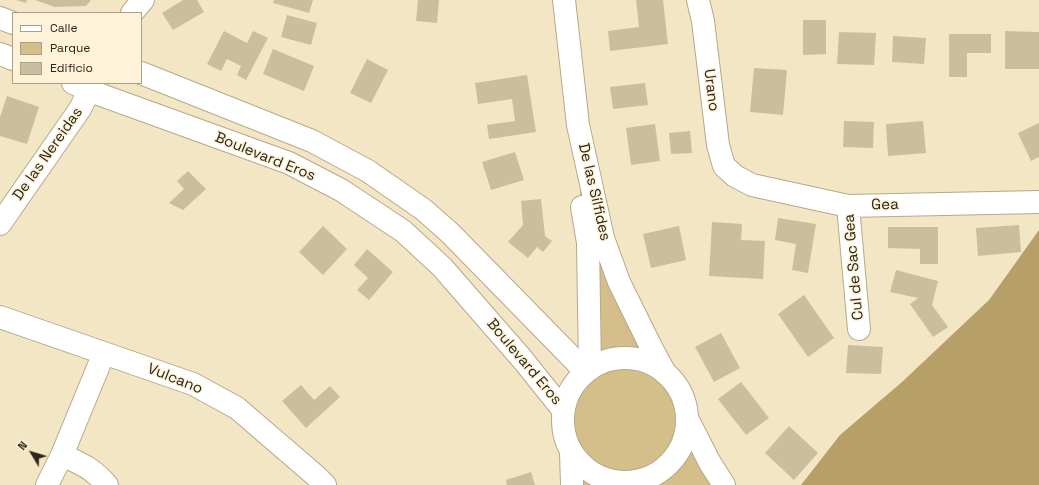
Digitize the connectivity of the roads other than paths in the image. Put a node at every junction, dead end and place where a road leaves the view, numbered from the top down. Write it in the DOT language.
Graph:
graph roads {
  1 [pos="143,0"];
  2 [pos="549,0"];
  3 [pos="564,0"];
  4 [pos="698,0"];
  5 [pos="133,12"];
  6 [pos="0,18"];
  7 [pos="12,23"];
  8 [pos="0,54"];
  9 [pos="12,59"];
  10 [pos="142,73"];
  11 [pos="85,86"];
  12 [pos="735,176"];
  13 [pos="1039,202"];
  14 [pos="848,206"];
  15 [pos="0,224"];
  16 [pos="0,317"];
  17 [pos="859,329"];
  18 [pos="104,353"];
  19 [pos="588,370"];
  20 [pos="665,373"];
  21 [pos="563,410"];
  22 [pos="687,418"];
  23 [pos="571,453"];
  24 [pos="62,455"];
  25 [pos="647,482"];
  26 [pos="47,485"];
  27 [pos="107,485"];
  28 [pos="325,485"];
  29 [pos="572,485"];
  30 [pos="724,485"];
  1 -- 5 [label="street"];
  2 -- 19 [label="street, De las Sílfides"];
  3 -- 20 [label="street, De las Sílfides"];
  4 -- 12 [label="street, Urano"];
  6 -- 7 [label="street"];
  8 -- 9 [label="street"];
  10 -- 19 [label="street, Boulevard Eros"];
  11 -- 15 [label="street, De las Nereidas"];
  11 -- 21 [label="street, Boulevard Eros"];
  12 -- 14 [label="street, Gea"];
  13 -- 14 [label="street, Gea"];
  14 -- 17 [label="street, Cul de Sac Gea"];
  16 -- 18 [label="street, Vulcano"];
  18 -- 24 [label="street"];
  18 -- 28 [label="street, Vulcano"];
  19 -- 20 [label="street"];
  19 -- 21 [label="street"];
  20 -- 22 [label="street"];
  21 -- 23 [label="street"];
  22 -- 25 [label="street"];
  22 -- 30 [label="street"];
  23 -- 25 [label="street"];
  23 -- 29 [label="street"];
  24 -- 26 [label="street"];
  24 -- 27 [label="street"];
}
